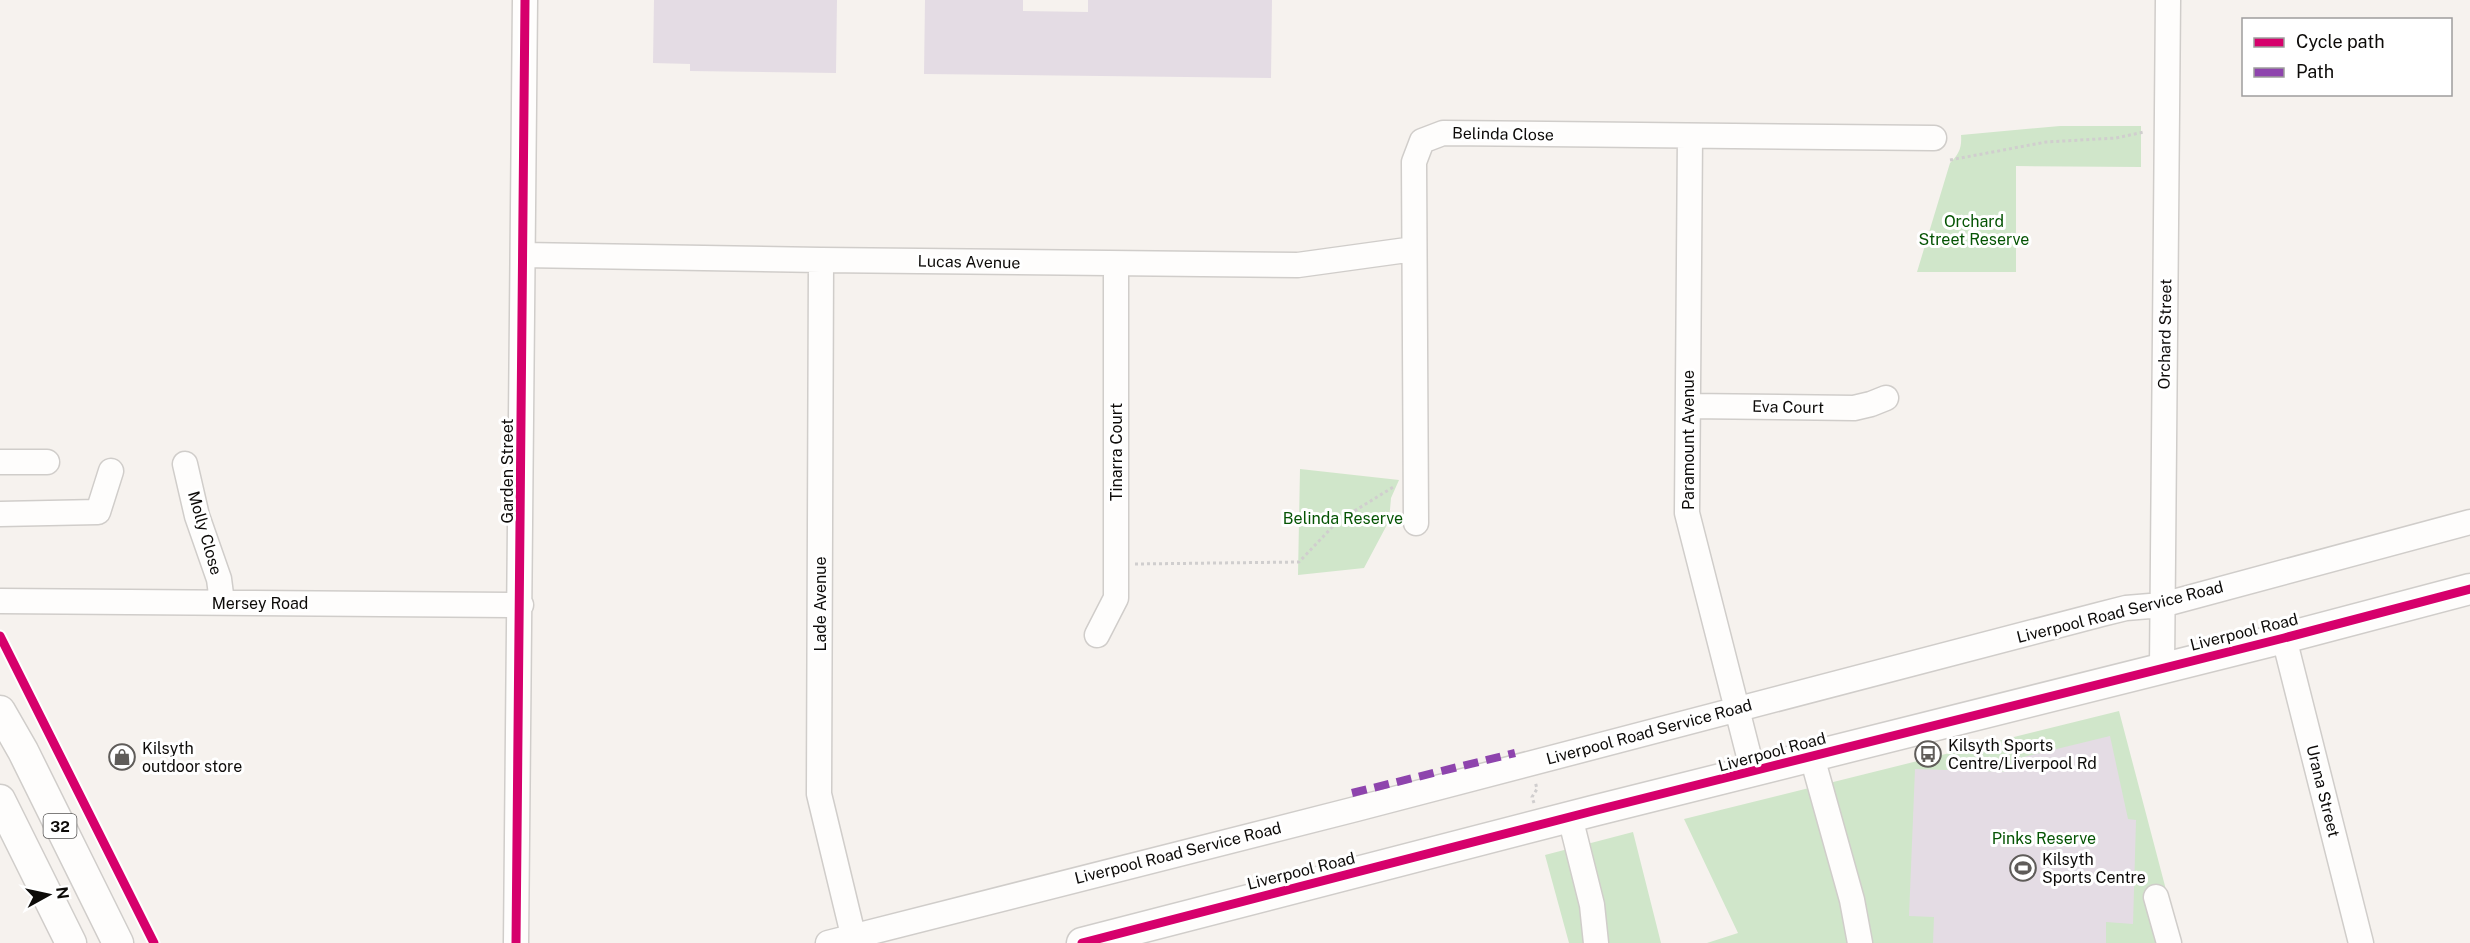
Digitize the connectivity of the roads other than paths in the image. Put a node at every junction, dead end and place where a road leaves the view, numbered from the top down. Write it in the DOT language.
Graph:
graph roads {
  1 [pos="525,0"];
  2 [pos="2168,0"];
  3 [pos="1690,136"];
  4 [pos="1934,138"];
  5 [pos="1414,249"];
  6 [pos="523,255"];
  7 [pos="821,260"];
  8 [pos="1116,264"];
  9 [pos="1886,398"];
  10 [pos="1688,406"];
  11 [pos="0,462"];
  12 [pos="47,462"];
  13 [pos="185,464"];
  14 [pos="111,471"];
  15 [pos="0,514"];
  16 [pos="2470,522"];
  17 [pos="1416,523"];
  18 [pos="2470,589"];
  19 [pos="0,601"];
  20 [pos="222,602"];
  21 [pos="521,605"];
  22 [pos="2162,605"];
  23 [pos="1097,635"];
  24 [pos="2284,638"];
  25 [pos="2162,668"];
  26 [pos="1736,709"];
  27 [pos="0,711"];
  28 [pos="1812,757"];
  29 [pos="1753,772"];
  30 [pos="0,800"];
  31 [pos="1570,817"];
  32 [pos="2156,897"];
  33 [pos="854,940"];
  34 [pos="71,943"];
  35 [pos="118,943"];
  36 [pos="516,943"];
  37 [pos="828,943"];
  38 [pos="1082,943"];
  39 [pos="1596,943"];
  40 [pos="1860,943"];
  41 [pos="2169,943"];
  42 [pos="2361,943"];
  1 -- 6 [label="street, Garden Street"];
  2 -- 22 [label="street, Orchard Street"];
  3 -- 4 [label="street, Belinda Close"];
  3 -- 5 [label="street, Belinda Close"];
  3 -- 10 [label="street, Paramount Avenue"];
  5 -- 8 [label="street, Lucas Avenue"];
  5 -- 17 [label="street, Belinda Close"];
  6 -- 7 [label="street, Lucas Avenue"];
  6 -- 21 [label="street, Garden Street"];
  7 -- 8 [label="street, Lucas Avenue"];
  7 -- 33 [label="street, Lade Avenue"];
  8 -- 23 [label="street, Tinarra Court"];
  9 -- 10 [label="street, Eva Court"];
  10 -- 26 [label="street, Paramount Avenue"];
  11 -- 12 [label="street"];
  13 -- 20 [label="street, Molly Close"];
  14 -- 15 [label="street"];
  16 -- 22 [label="street, Liverpool Road Service Road"];
  18 -- 24 [label="main road, Liverpool Road"];
  19 -- 20 [label="street, Mersey Road"];
  20 -- 21 [label="street, Mersey Road"];
  21 -- 36 [label="street, Garden Street"];
  22 -- 25 [label="street, Orchard Street"];
  22 -- 26 [label="street, Liverpool Road Service Road"];
  24 -- 25 [label="main road, Liverpool Road"];
  24 -- 42 [label="street, Urana Street"];
  25 -- 28 [label="main road, Liverpool Road"];
  26 -- 29 [label="street, Paramount Avenue"];
  26 -- 33 [label="street, Liverpool Road Service Road"];
  27 -- 35 [label="main road, 32"];
  28 -- 29 [label="main road, Liverpool Road"];
  28 -- 40 [label="street"];
  29 -- 31 [label="main road, Liverpool Road"];
  30 -- 34 [label="main road, 32"];
  31 -- 38 [label="main road, Liverpool Road"];
  31 -- 39 [label="street"];
  32 -- 41 [label="street"];
  33 -- 37 [label="street, Liverpool Road Service Road"];
}
